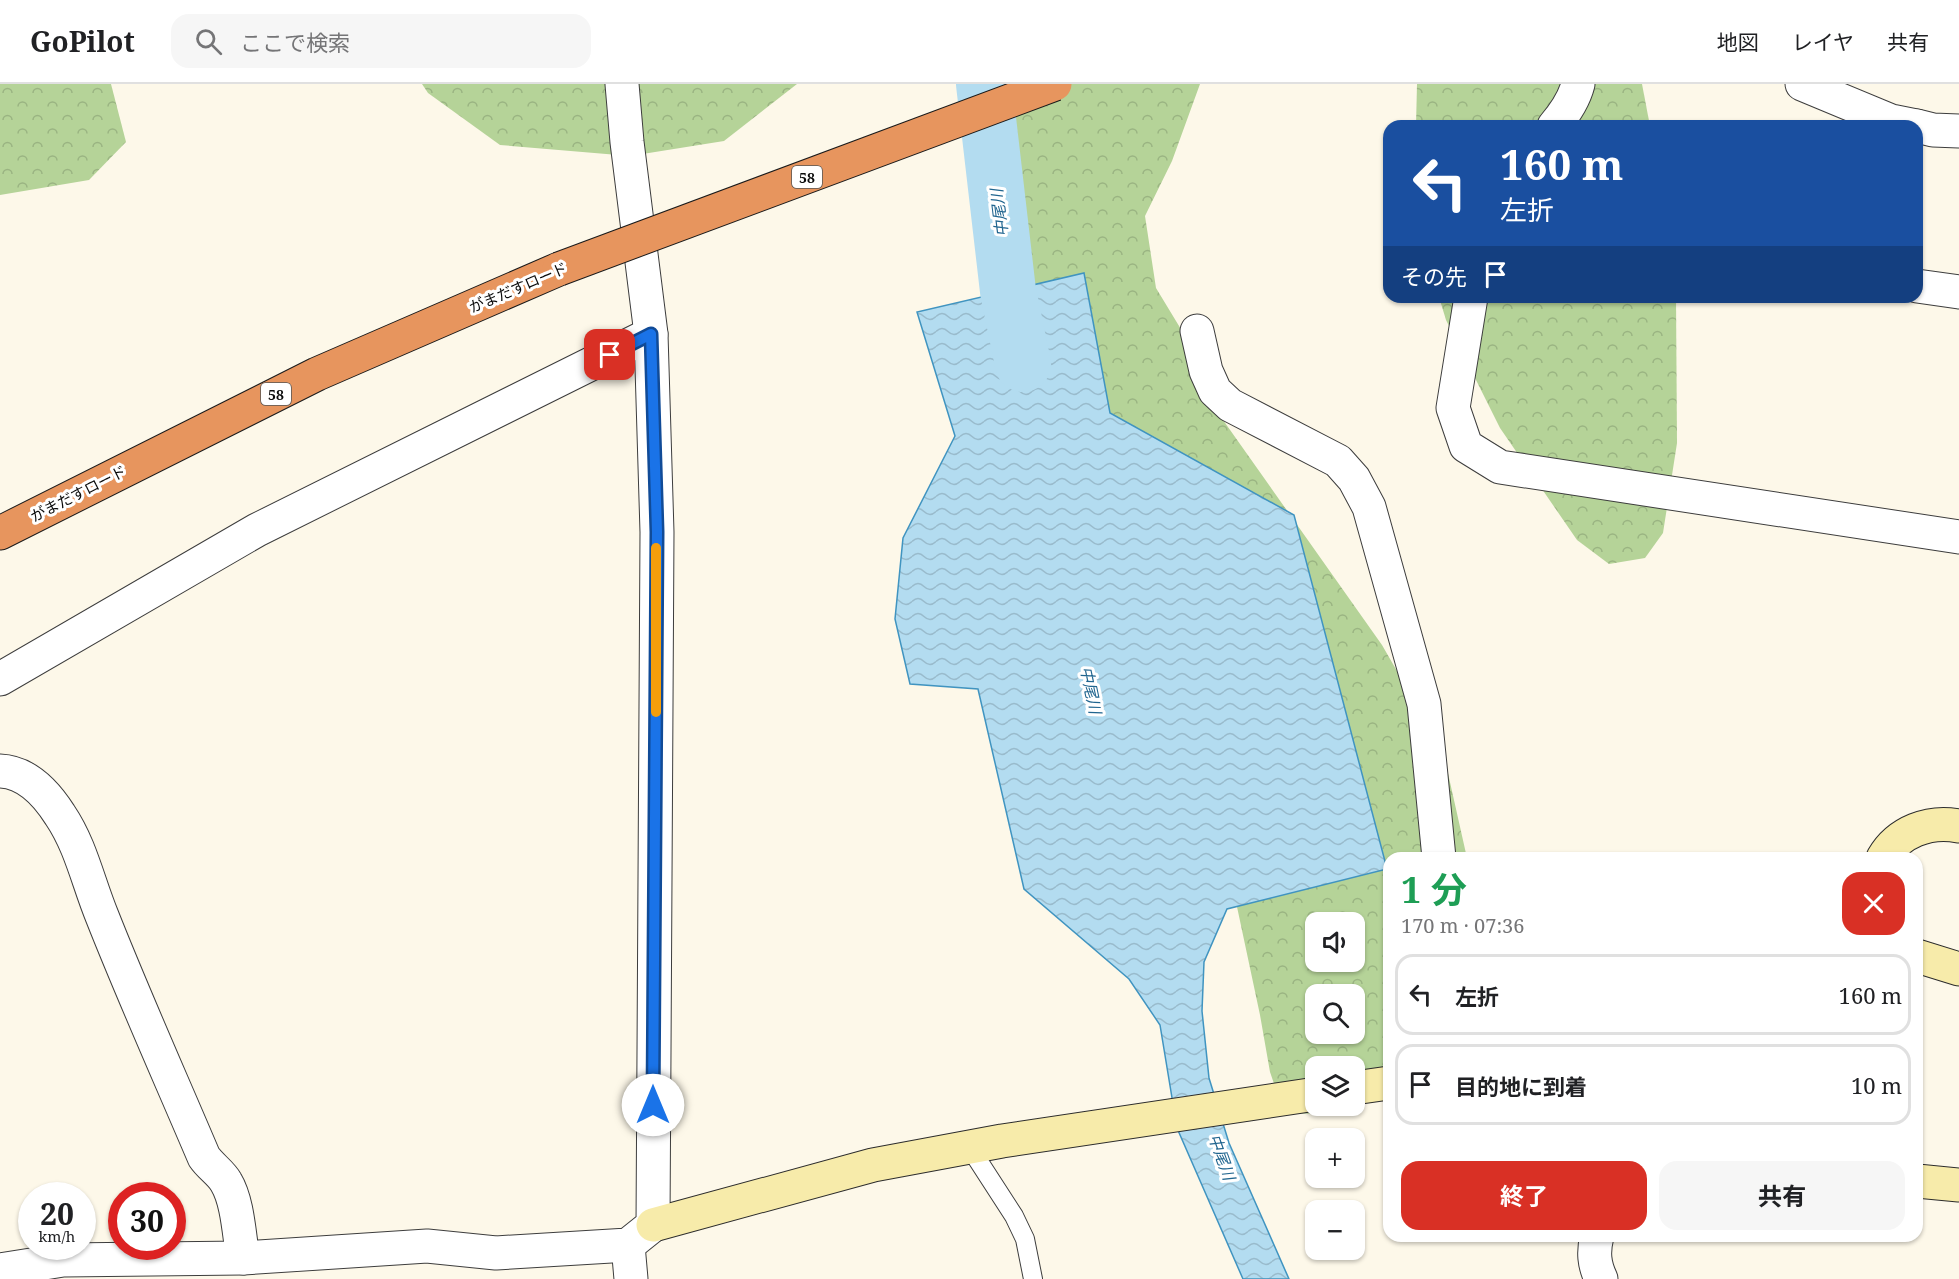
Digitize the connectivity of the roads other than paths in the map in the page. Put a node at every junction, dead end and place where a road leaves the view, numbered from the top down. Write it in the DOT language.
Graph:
graph roads {
  1 [pos="622,84"];
  2 [pos="1055,84"];
  3 [pos="1578,84"];
  4 [pos="1802,84"];
  5 [pos="1559,120"];
  6 [pos="1889,120"];
  7 [pos="1923,128"];
  8 [pos="1959,131"];
  9 [pos="1923,287"];
  10 [pos="1959,292"];
  11 [pos="1470,303"];
  12 [pos="1197,331"];
  13 [pos="651,334"];
  14 [pos="0,533"];
  15 [pos="1959,537"];
  16 [pos="0,679"];
  17 [pos="0,771"];
  18 [pos="1959,826"];
  19 [pos="1438,852"];
  20 [pos="1886,852"];
  21 [pos="1923,958"];
  22 [pos="1959,969"];
  23 [pos="1383,1084"];
  24 [pos="1365,1086"];
  25 [pos="1305,1096"];
  26 [pos="970,1148"];
  27 [pos="1923,1182"];
  28 [pos="1959,1185"];
  29 [pos="640,1235"];
  30 [pos="1596,1242"];
  31 [pos="243,1258"];
  32 [pos="0,1270"];
  33 [pos="631,1279"];
  34 [pos="1033,1279"];
  35 [pos="1601,1279"];
  1 -- 13 [label="street"];
  2 -- 14 [label="highway, がまだすロード / 58, bridge"];
  3 -- 5 [label="street"];
  4 -- 6 [label="street"];
  7 -- 8 [label="street"];
  9 -- 10 [label="street"];
  11 -- 15 [label="street"];
  12 -- 19 [label="street"];
  13 -- 16 [label="street"];
  13 -- 29 [label="street"];
  17 -- 31 [label="street"];
  18 -- 20 [label="street"];
  21 -- 22 [label="street"];
  23 -- 24 [label="street"];
  25 -- 26 [label="street"];
  26 -- 29 [label="street"];
  26 -- 34 [label="lane"];
  27 -- 28 [label="street"];
  29 -- 31 [label="street"];
  29 -- 33 [label="street"];
  30 -- 35 [label="street"];
  31 -- 32 [label="street"];
}
